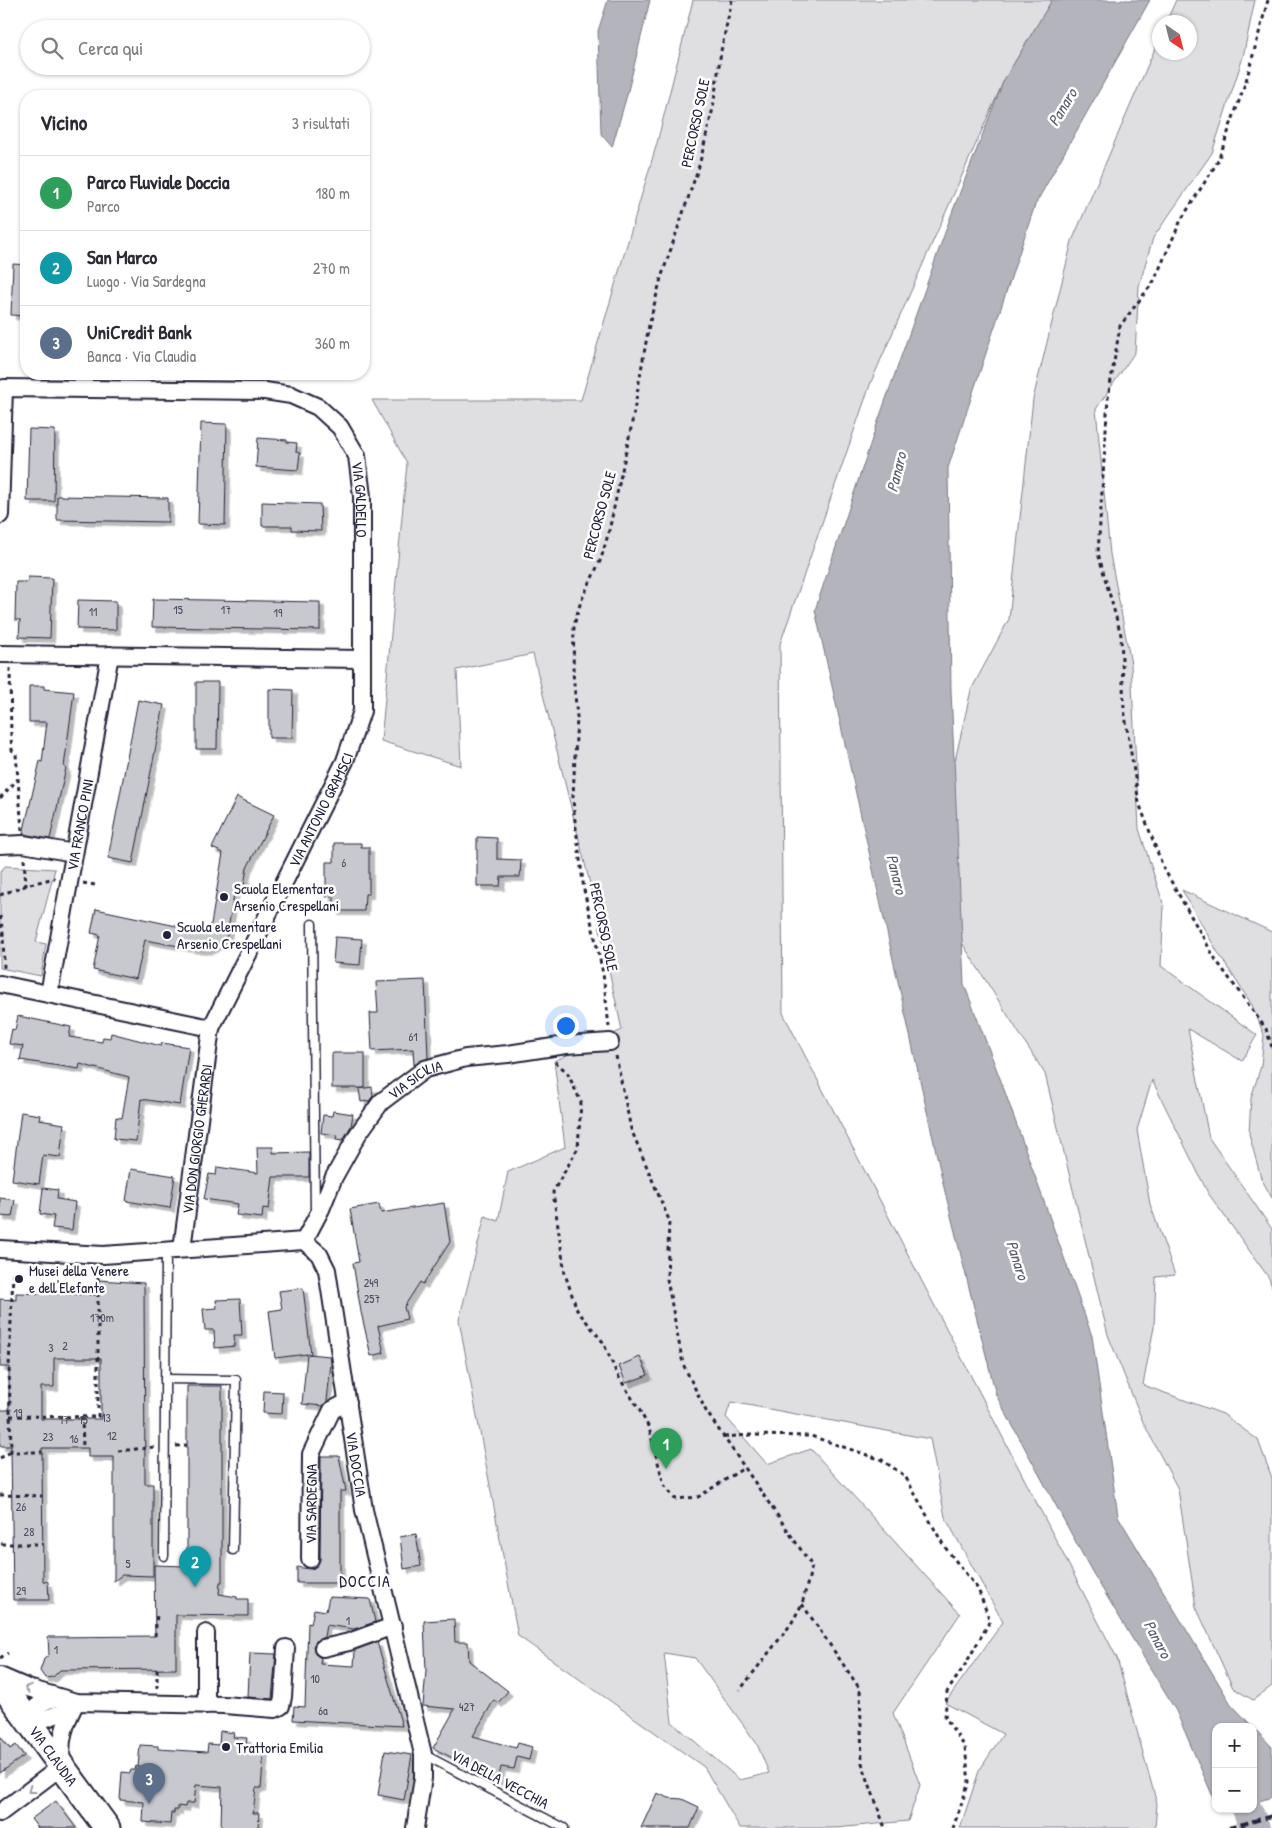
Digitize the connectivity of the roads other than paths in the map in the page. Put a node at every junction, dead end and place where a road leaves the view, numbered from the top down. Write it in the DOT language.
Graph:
graph roads {
  1 [pos="0,515"];
  2 [pos="5,654"];
  3 [pos="110,655"];
  4 [pos="362,660"];
  5 [pos="0,845"];
  6 [pos="74,853"];
  7 [pos="312,924"];
  8 [pos="0,984"];
  9 [pos="49,994"];
  10 [pos="211,1028"];
  11 [pos="610,1042"];
  12 [pos="315,1220"];
  13 [pos="304,1240"];
  14 [pos="0,1249"];
  15 [pos="182,1249"];
  16 [pos="166,1250"];
  17 [pos="165,1379"];
  18 [pos="348,1402"];
  19 [pos="233,1550"];
  20 [pos="164,1556"];
  21 [pos="310,1559"];
  22 [pos="392,1626"];
  23 [pos="206,1633"];
  24 [pos="286,1648"];
  25 [pos="323,1648"];
  26 [pos="0,1676"];
  27 [pos="0,1682"];
  28 [pos="57,1698"];
  29 [pos="206,1705"];
  30 [pos="74,1706"];
  31 [pos="26,1718"];
  32 [pos="423,1754"];
  33 [pos="62,1766"];
  34 [pos="0,1813"];
  35 [pos="107,1828"];
  36 [pos="415,1828"];
  37 [pos="564,1828"];
  1 -- 4 [label="street, VIA GALDELLO"];
  2 -- 3 [label="street"];
  3 -- 4 [label="street"];
  3 -- 6 [label="street, VIA FRANCO PINI"];
  4 -- 10 [label="street, VIA ANTONIO GRAMSCI"];
  5 -- 6 [label="street"];
  6 -- 9 [label="street, VIA FRANCO PINI"];
  7 -- 12 [label="lane"];
  8 -- 9 [label="street"];
  9 -- 10 [label="street"];
  10 -- 15 [label="street, VIA DON GIORGIO GHERARDI"];
  11 -- 12 [label="street, VIA SICILIA"];
  12 -- 13 [label="street, VIA SICILIA"];
  13 -- 15 [label="street"];
  13 -- 18 [label="street, VIA DOCCIA"];
  14 -- 16 [label="street"];
  15 -- 16 [label="street"];
  16 -- 17 [label="lane"];
  17 -- 19 [label="lane"];
  17 -- 20 [label="lane"];
  18 -- 21 [label="street, VIA SARDEGNA"];
  18 -- 22 [label="street, VIA DOCCIA"];
  22 -- 25 [label="street"];
  22 -- 32 [label="street, VIA DOCCIA"];
  23 -- 29 [label="street"];
  24 -- 29 [label="street"];
  28 -- 26 [label="street, one-way"];
  27 -- 31 [label="main road, VIA CLAUDIA"];
  28 -- 30 [label="street"];
  28 -- 31 [label="street"];
  29 -- 30 [label="street"];
  30 -- 31 [label="street"];
  30 -- 33 [label="street"];
  31 -- 33 [label="main road, VIA CLAUDIA"];
  32 -- 36 [label="street, VIA DOCCIA"];
  32 -- 37 [label="lane, VIA DELLA VECCHIA"];
  33 -- 34 [label="street, one-way"];
  33 -- 35 [label="main road, VIA CLAUDIA"];
}
